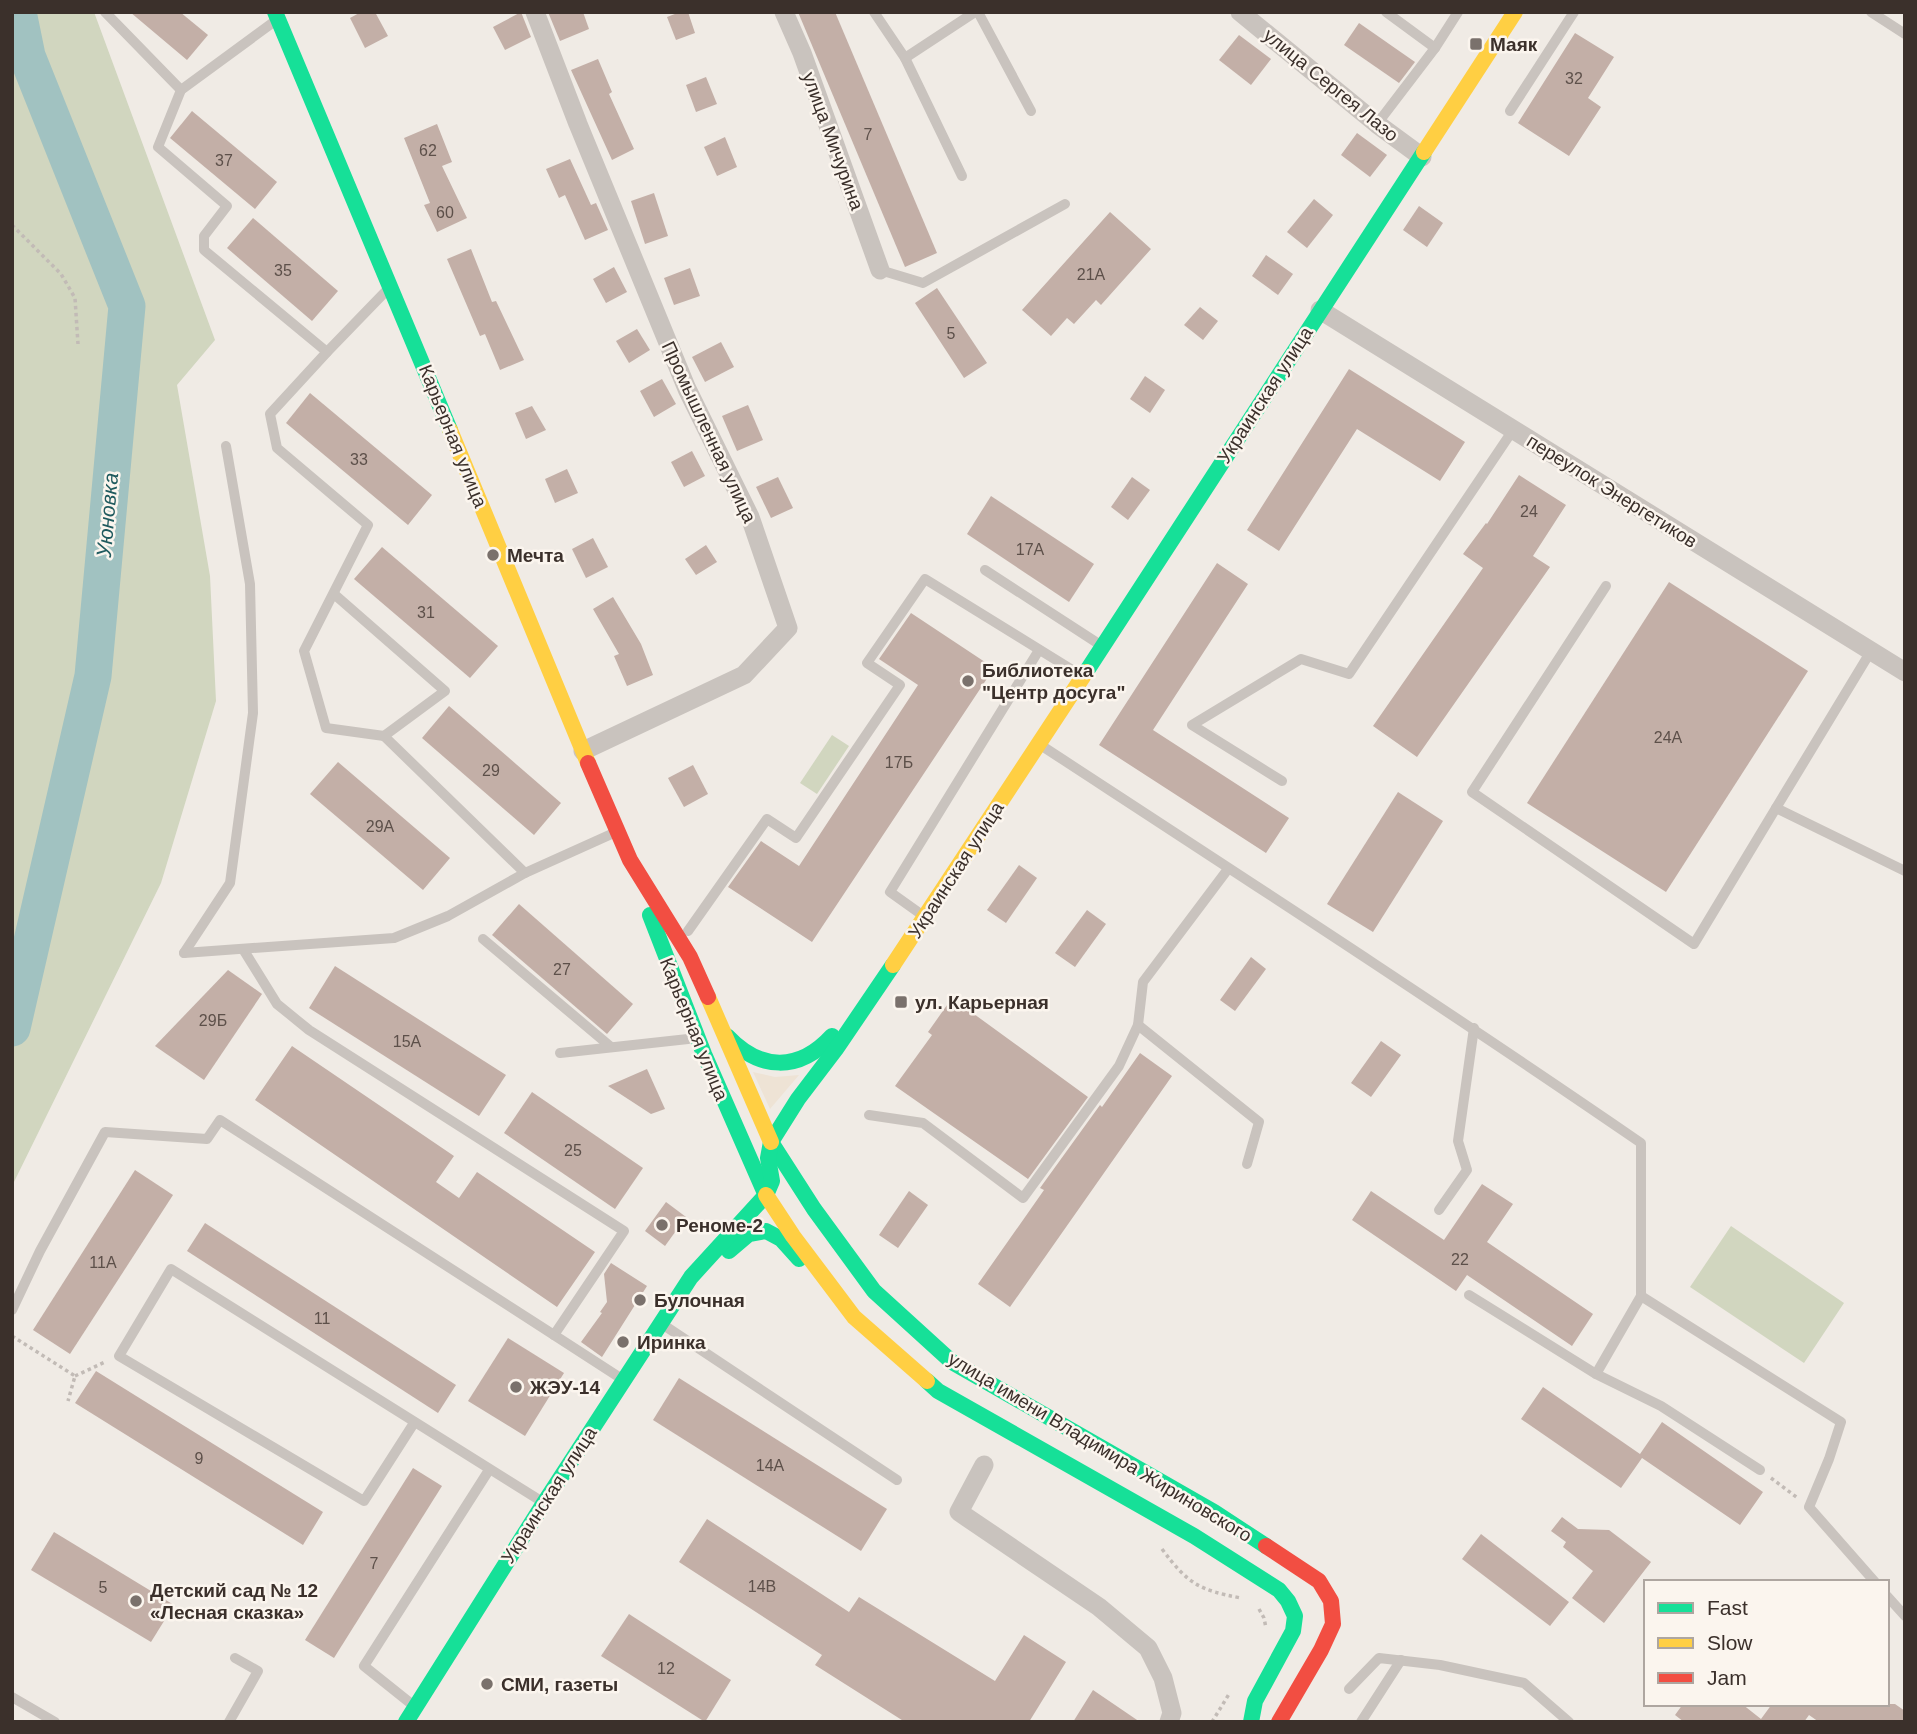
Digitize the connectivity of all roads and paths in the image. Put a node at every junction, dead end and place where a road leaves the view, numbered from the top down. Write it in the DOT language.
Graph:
graph roads {
  1 [pos="104,12"];
  2 [pos="535,12"];
  3 [pos="784,12"];
  4 [pos="874,12"];
  5 [pos="976,12"];
  6 [pos="1240,12"];
  7 [pos="1386,12"];
  8 [pos="1458,12"];
  9 [pos="1515,12"];
  10 [pos="1574,12"];
  11 [pos="1871,12"];
  12 [pos="282,15"];
  13 [pos="1905,34"];
  14 [pos="1435,48"];
  15 [pos="905,58"];
  16 [pos="181,90"];
  17 [pos="1031,111"];
  18 [pos="1510,111"];
  19 [pos="1377,124"];
  20 [pos="1422,157"];
  21 [pos="962,176"];
  22 [pos="1065,204"];
  23 [pos="12,225"];
  24 [pos="880,270"];
  25 [pos="391,286"];
  26 [pos="1320,310"];
  27 [pos="78,344"];
  28 [pos="327,352"];
  29 [pos="1513,430"];
  30 [pos="226,446"];
  31 [pos="985,570"];
  32 [pos="1606,586"];
  33 [pos="334,594"];
  34 [pos="1102,646"];
  35 [pos="1039,650"];
  36 [pos="1871,651"];
  37 [pos="1905,672"];
  38 [pos="1083,676"];
  39 [pos="384,736"];
  40 [pos="1039,744"];
  41 [pos="583,751"];
  42 [pos="1282,781"];
  43 [pos="1776,808"];
  44 [pos="616,831"];
  45 [pos="630,860"];
  46 [pos="1228,869"];
  47 [pos="1905,871"];
  48 [pos="525,873"];
  49 [pos="922,922"];
  50 [pos="688,931"];
  51 [pos="483,939"];
  52 [pos="243,949"];
  53 [pos="720,1026"];
  54 [pos="1139,1026"];
  55 [pos="1474,1028"];
  56 [pos="688,1039"];
  57 [pos="611,1047"];
  58 [pos="560,1053"];
  59 [pos="869,1115"];
  60 [pos="771,1142"];
  61 [pos="1247,1164"];
  62 [pos="766,1195"];
  63 [pos="1438,1210"];
  64 [pos="1469,1295"];
  65 [pos="1641,1296"];
  66 [pos="12,1310"];
  67 [pos="854,1317"];
  68 [pos="663,1321"];
  69 [pos="554,1335"];
  70 [pos="12,1336"];
  71 [pos="119,1356"];
  72 [pos="1596,1374"];
  73 [pos="75,1376"];
  74 [pos="624,1380"];
  75 [pos="68,1401"];
  76 [pos="414,1423"];
  77 [pos="984,1465"];
  78 [pos="489,1470"];
  79 [pos="1760,1470"];
  80 [pos="897,1480"];
  81 [pos="544,1503"];
  82 [pos="1808,1507"];
  83 [pos="1873,1580"];
  84 [pos="1889,1598"];
  85 [pos="1905,1615"];
  86 [pos="235,1658"];
  87 [pos="1401,1660"];
  88 [pos="1349,1689"];
  89 [pos="12,1697"];
  90 [pos="415,1707"];
  91 [pos="55,1722"];
  92 [pos="229,1722"];
  93 [pos="406,1722"];
  94 [pos="1169,1722"];
  95 [pos="1251,1722"];
  96 [pos="1279,1722"];
  97 [pos="1361,1722"];
  98 [pos="1569,1722"];
  1 -- 16 [label="lane"];
  2 -- 41 [label="street, Промышленная улица"];
  3 -- 24 [label="street, улица Мичурина"];
  4 -- 15 [label="lane"];
  5 -- 15 [label="lane"];
  5 -- 17 [label="lane"];
  6 -- 19 [label="street, улица Сергея Лазо"];
  7 -- 14 [label="lane"];
  8 -- 14 [label="lane"];
  9 -- 20 [label="main road, Украинская улица"];
  10 -- 18 [label="lane"];
  11 -- 13 [label="lane"];
  12 -- 16 [label="lane"];
  12 -- 25 [label="main road, Карьерная улица"];
  14 -- 19 [label="lane"];
  15 -- 21 [label="lane"];
  16 -- 28 [label="lane"];
  19 -- 20 [label="street, улица Сергея Лазо"];
  20 -- 26 [label="main road, Украинская улица"];
  22 -- 24 [label="lane"];
  23 -- 27 [label="path"];
  25 -- 28 [label="lane"];
  25 -- 41 [label="main road, Карьерная улица"];
  26 -- 29 [label="street, переулок Энергетиков"];
  26 -- 34 [label="main road, Украинская улица"];
  28 -- 33 [label="lane"];
  29 -- 36 [label="street, переулок Энергетиков"];
  29 -- 42 [label="lane"];
  30 -- 52 [label="lane"];
  31 -- 34 [label="lane"];
  32 -- 43 [label="lane"];
  33 -- 39 [label="lane"];
  33 -- 39 [label="lane"];
  34 -- 38 [label="main road, Украинская улица"];
  35 -- 38 [label="lane"];
  35 -- 49 [label="lane"];
  35 -- 50 [label="lane"];
  36 -- 37 [label="street, переулок Энергетиков"];
  36 -- 43 [label="lane"];
  38 -- 40 [label="main road, Украинская улица"];
  39 -- 48 [label="lane"];
  40 -- 46 [label="lane"];
  40 -- 49 [label="main road, Украинская улица"];
  41 -- 44 [label="main road, Карьерная улица"];
  43 -- 47 [label="lane"];
  44 -- 45 [label="main road, Карьерная улица"];
  44 -- 48 [label="lane"];
  45 -- 53 [label="main road, Карьерная улица"];
  45 -- 62 [label="main road, Карьерная улица"];
  46 -- 54 [label="lane"];
  46 -- 55 [label="lane"];
  48 -- 52 [label="lane"];
  49 -- 53 [label="main road"];
  49 -- 60 [label="main road, Украинская улица"];
  51 -- 57 [label="lane"];
  52 -- 69 [label="lane"];
  53 -- 60 [label="main road, Карьерная улица"];
  54 -- 59 [label="lane"];
  54 -- 61 [label="lane"];
  55 -- 63 [label="lane"];
  55 -- 65 [label="lane"];
  56 -- 57 [label="lane"];
  57 -- 58 [label="lane"];
  60 -- 62 [label="main road"];
  60 -- 96 [label="main road, улица имени Владимира Жириновского"];
  62 -- 67 [label="main road, улица имени Владимира Жириновского"];
  62 -- 68 [label="main road, Украинская улица"];
  64 -- 72 [label="lane"];
  65 -- 72 [label="lane"];
  65 -- 82 [label="lane"];
  66 -- 69 [label="lane"];
  67 -- 68 [label="main road"];
  67 -- 95 [label="main road, улица имени Владимира Жириновского"];
  68 -- 74 [label="main road, Украинская улица"];
  68 -- 80 [label="lane"];
  69 -- 74 [label="lane"];
  70 -- 73 [label="path"];
  71 -- 73 [label="path"];
  71 -- 76 [label="lane"];
  71 -- 76 [label="lane"];
  72 -- 79 [label="lane"];
  73 -- 75 [label="path"];
  74 -- 81 [label="main road, Украинская улица"];
  76 -- 78 [label="lane"];
  77 -- 94 [label="street"];
  78 -- 81 [label="lane"];
  78 -- 90 [label="lane"];
  79 -- 82 [label="path"];
  81 -- 90 [label="main road, Украинская улица"];
  82 -- 83 [label="lane"];
  84 -- 85 [label="lane"];
  86 -- 92 [label="lane"];
  87 -- 88 [label="lane"];
  87 -- 97 [label="lane"];
  87 -- 98 [label="lane"];
  89 -- 91 [label="lane"];
  90 -- 93 [label="main road, Украинская улица"];
}
